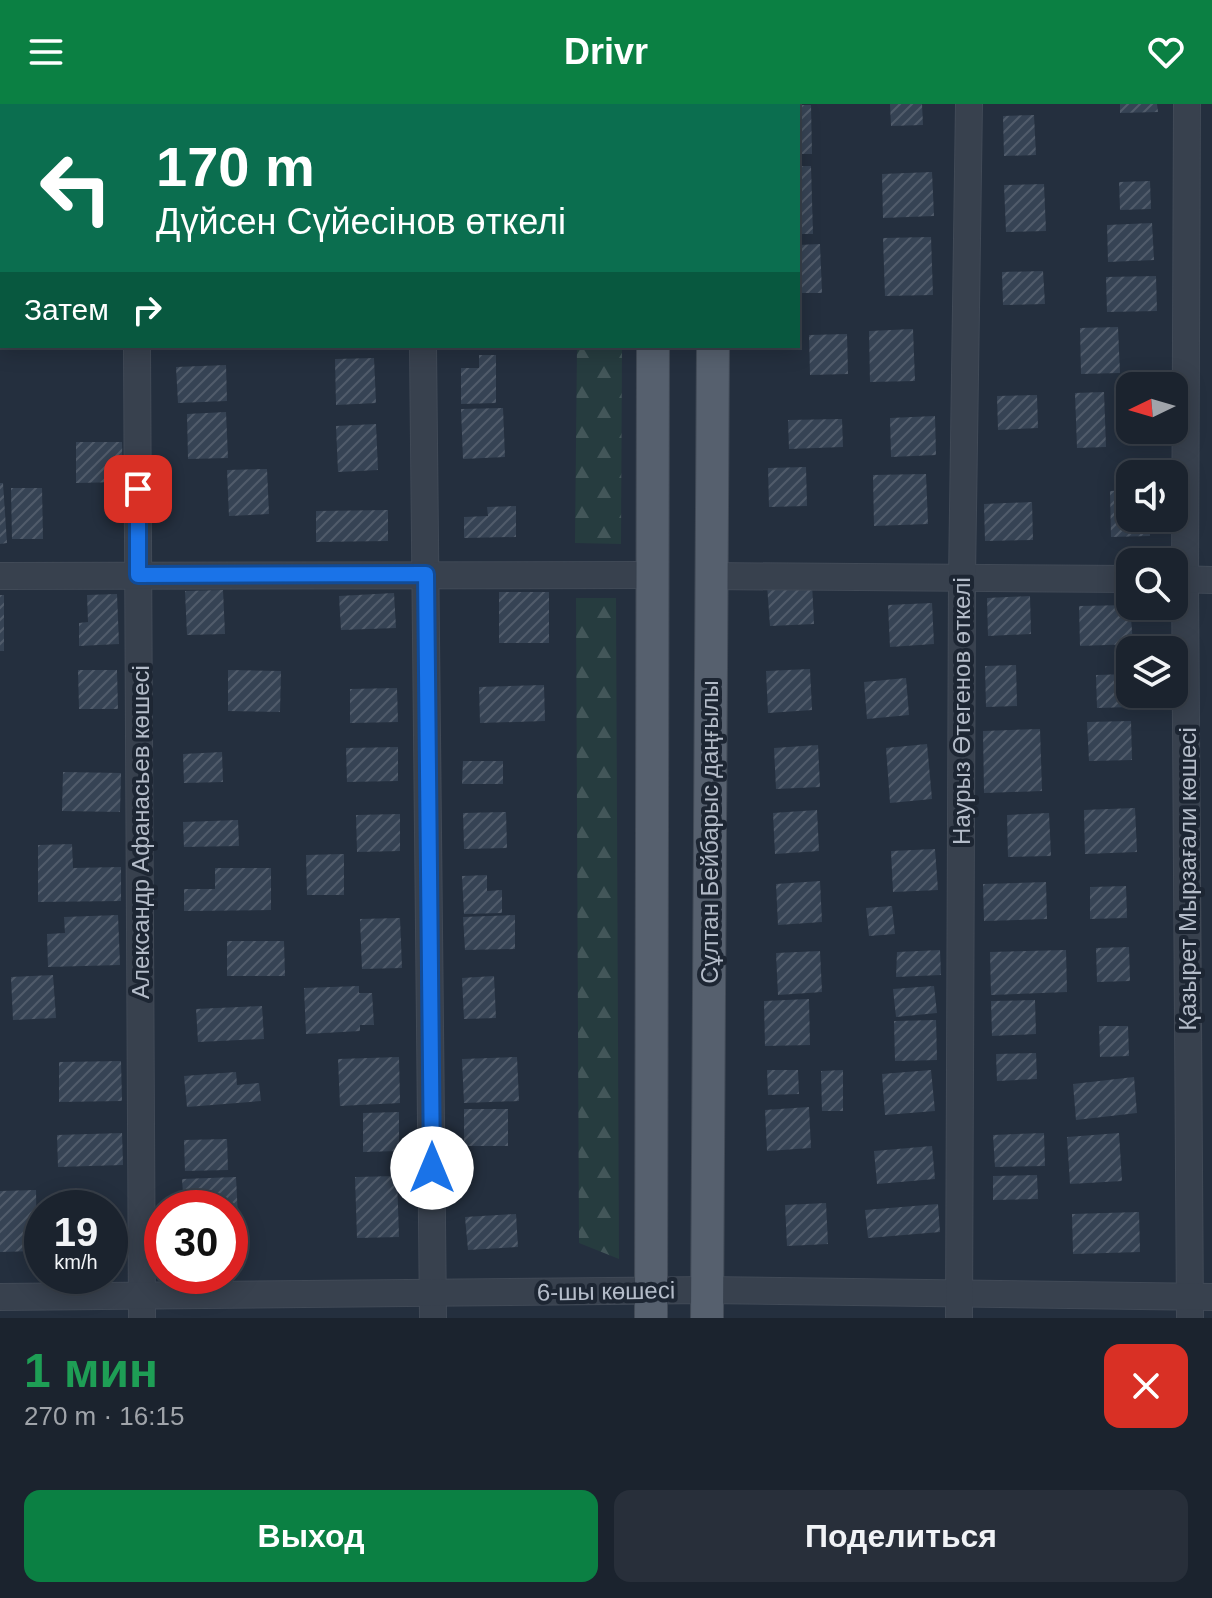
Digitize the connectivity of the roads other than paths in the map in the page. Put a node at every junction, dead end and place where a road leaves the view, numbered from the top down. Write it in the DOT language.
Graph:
graph roads {
  1 [pos="969,104"];
  2 [pos="1187,104"];
  3 [pos="137,348"];
  4 [pos="423,348"];
  5 [pos="653,348"];
  6 [pos="713,348"];
  7 [pos="1180,548"];
  8 [pos="426,574"];
  9 [pos="138,575"];
  10 [pos="654,575"];
  11 [pos="0,576"];
  12 [pos="710,576"];
  13 [pos="962,578"];
  14 [pos="1116,579"];
  15 [pos="1188,579"];
  16 [pos="1212,580"];
  17 [pos="1181,620"];
  18 [pos="0,1297"];
  19 [pos="651,1304"];
  20 [pos="707,1304"];
  21 [pos="1197,1304"];
  22 [pos="433,1306"];
  23 [pos="959,1306"];
  24 [pos="142,1308"];
  1 -- 13 [label="street, Наурыз Өтегенов өткелі"];
  2 -- 7 [label="street, Қазырет Мырзағали көшесі"];
  3 -- 9 [label="street, Александр Афанасьев көшесі"];
  4 -- 8 [label="street"];
  5 -- 10 [label="main road"];
  6 -- 12 [label="main road, Сұлтан Бейбарыс даңғылы"];
  8 -- 9 [label="street"];
  8 -- 10 [label="street"];
  8 -- 22 [label="street"];
  9 -- 11 [label="street"];
  9 -- 24 [label="street, Александр Афанасьев көшесі"];
  10 -- 19 [label="main road"];
  12 -- 13 [label="street"];
  12 -- 20 [label="main road, Сұлтан Бейбарыс даңғылы"];
  13 -- 14 [label="street"];
  13 -- 23 [label="street, Наурыз Өтегенов өткелі"];
  15 -- 16 [label="street"];
  17 -- 21 [label="street, Қазырет Мырзағали көшесі"];
  18 -- 24 [label="street, 6-шы көшесі"];
  19 -- 20 [label="street, 6-шы көшесі"];
  19 -- 22 [label="street, 6-шы көшесі"];
  20 -- 23 [label="street, 6-шы көшесі"];
  21 -- 23 [label="street, 6-шы көшесі"];
  22 -- 24 [label="street, 6-шы көшесі"];
}
